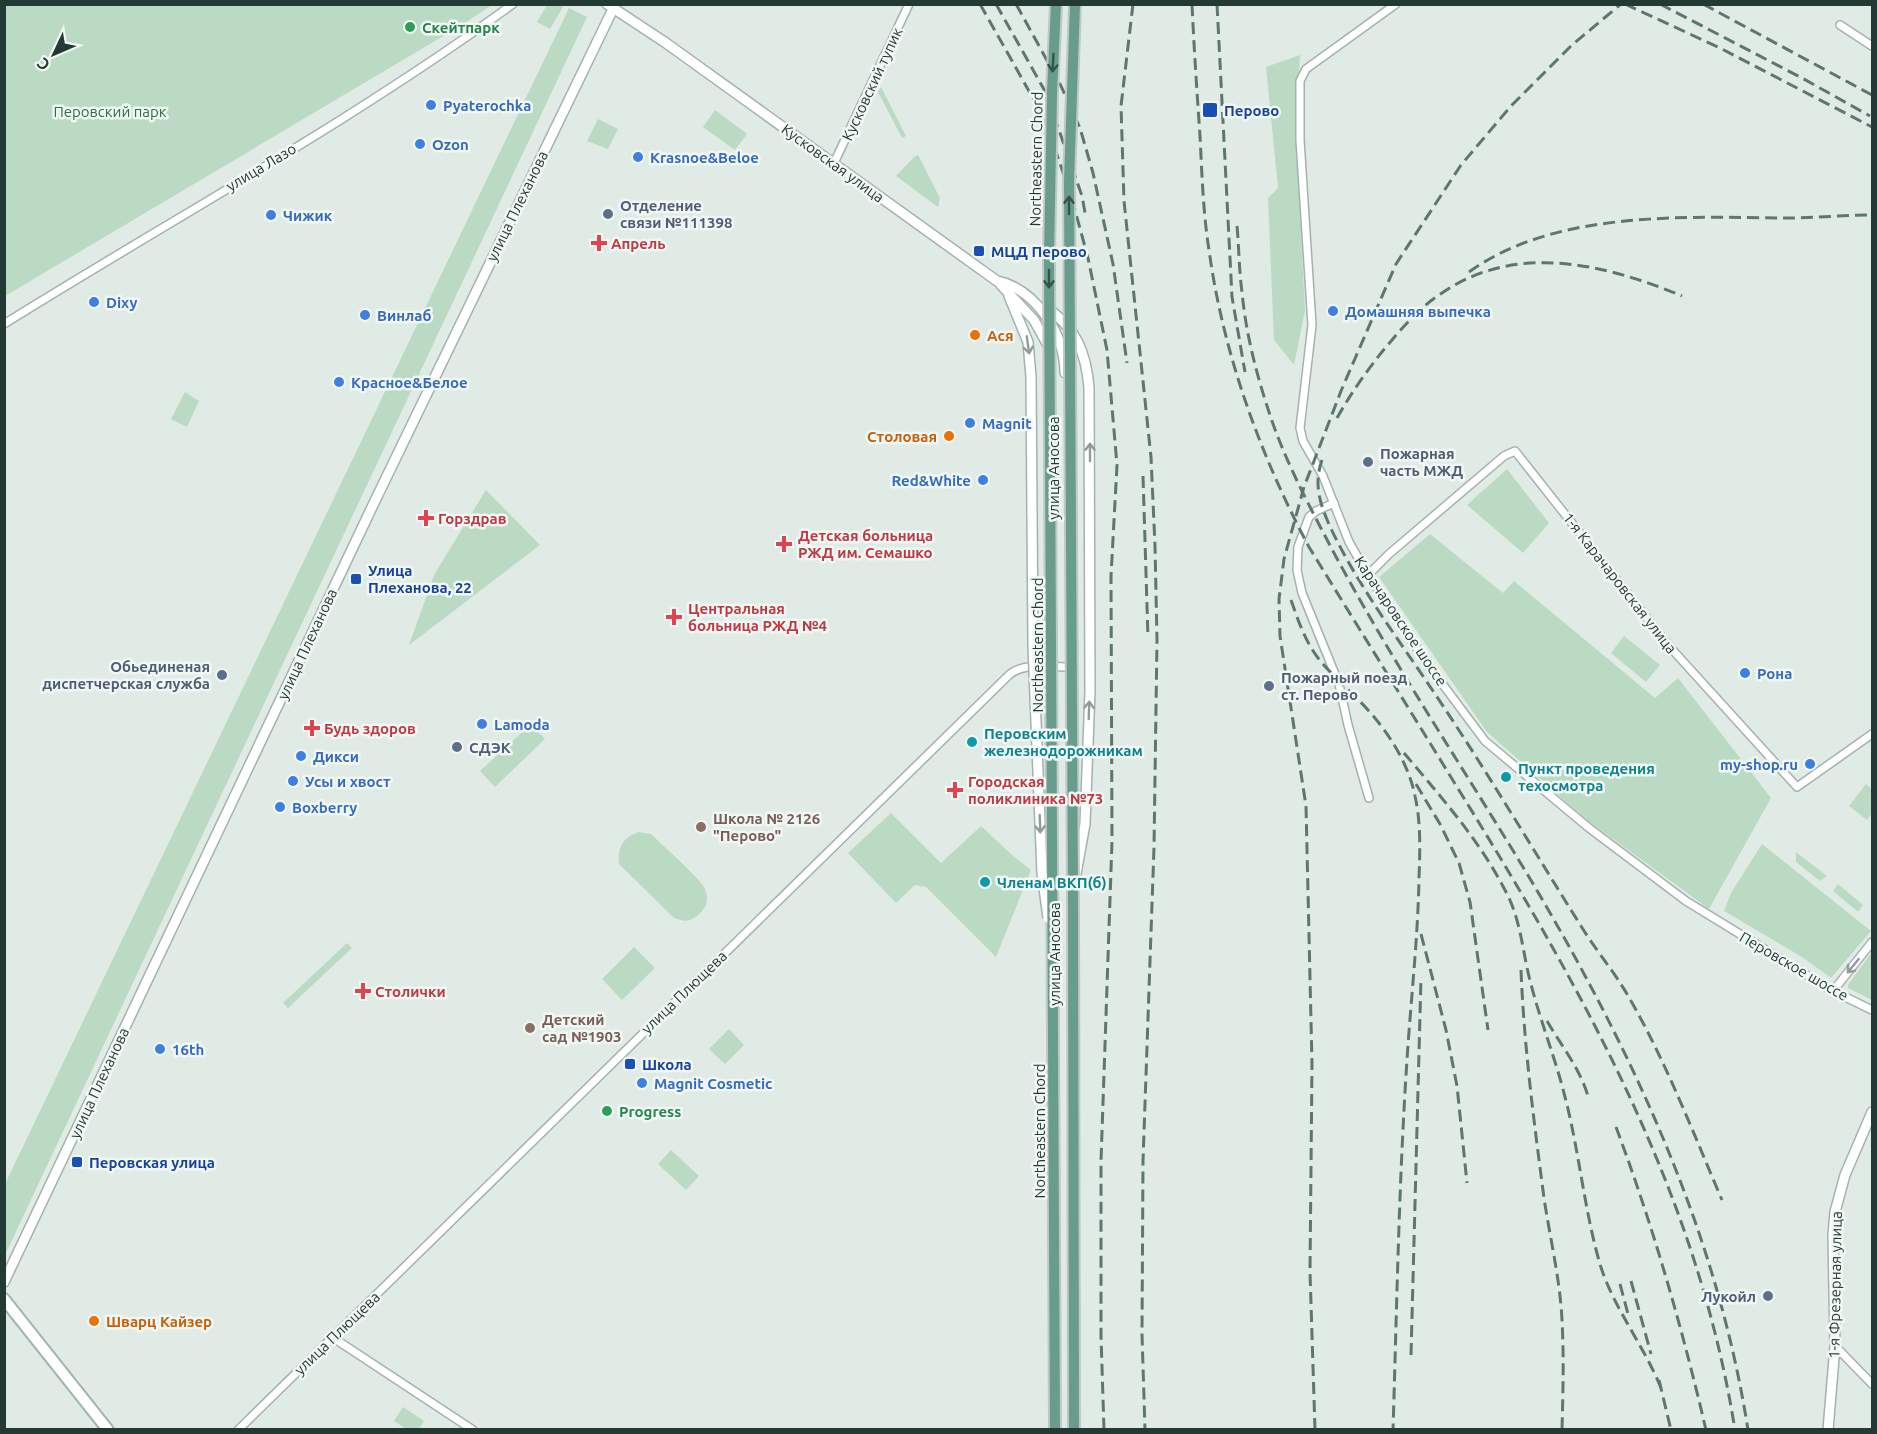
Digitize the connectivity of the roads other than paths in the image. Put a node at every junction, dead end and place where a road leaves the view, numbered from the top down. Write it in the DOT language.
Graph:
graph roads {
  1 [pos="513,4"];
  2 [pos="909,4"];
  3 [pos="1056,4"];
  4 [pos="1075,4"];
  5 [pos="1396,4"];
  6 [pos="610,7"];
  7 [pos="1839,25"];
  8 [pos="1872,46"];
  9 [pos="834,163"];
  10 [pos="997,281"];
  11 [pos="1007,291"];
  12 [pos="1033,301"];
  13 [pos="4,324"];
  14 [pos="1052,327"];
  15 [pos="1334,503"];
  16 [pos="1368,575"];
  17 [pos="1054,667"];
  18 [pos="1069,667"];
  19 [pos="1872,734"];
  20 [pos="1369,798"];
  21 [pos="1073,894"];
  22 [pos="1716,921"];
  23 [pos="1872,942"];
  24 [pos="1053,947"];
  25 [pos="1833,991"];
  26 [pos="1872,1010"];
  27 [pos="1872,1112"];
  28 [pos="4,1282"];
  29 [pos="4,1299"];
  30 [pos="332,1337"];
  31 [pos="1835,1346"];
  32 [pos="1872,1384"];
  33 [pos="108,1430"];
  34 [pos="238,1430"];
  35 [pos="473,1430"];
  36 [pos="1055,1430"];
  37 [pos="1072,1430"];
  38 [pos="1828,1430"];
  1 -- 13 [label="street, улица Лазо"];
  2 -- 9 [label="street, Кусковский тупик"];
  3 -- 24 [label="main road, Northeastern Chord, one-way, bridge"];
  21 -- 4 [label="main road, one-way, bridge"];
  5 -- 15 [label="street, Карачаровское шоссе"];
  6 -- 9 [label="street, Кусковская улица"];
  6 -- 28 [label="street, улица Плеханова"];
  7 -- 8 [label="street"];
  9 -- 10 [label="street, Кусковская улица"];
  10 -- 11 [label="street, улица Аносова"];
  10 -- 12 [label="street, Кусковская улица"];
  11 -- 17 [label="street, улица Аносова"];
  11 -- 24 [label="street, one-way, bridge"];
  12 -- 14 [label="street, Кусковская улица"];
  21 -- 12 [label="street, one-way, bridge"];
  14 -- 18 [label="street, улица Аносова"];
  15 -- 16 [label="street, Карачаровское шоссе"];
  15 -- 20 [label="street"];
  16 -- 19 [label="street, 1-я Карачаровская улица"];
  16 -- 22 [label="street, Карачаровское шоссе"];
  17 -- 18 [label="street, улица Плющева"];
  17 -- 30 [label="street, улица Плющева"];
  17 -- 36 [label="street, улица Аносова"];
  18 -- 37 [label="street, улица Аносова"];
  21 -- 37 [label="main road"];
  22 -- 25 [label="street, Перовское шоссе"];
  23 -- 25 [label="street, one-way"];
  24 -- 36 [label="main road, Northeastern Chord, bridge"];
  25 -- 26 [label="street, Перовское шоссе"];
  27 -- 31 [label="street, 1-я Фрезерная улица"];
  29 -- 33 [label="main road"];
  30 -- 34 [label="street, улица Плющева"];
  30 -- 35 [label="street"];
  31 -- 32 [label="street"];
  31 -- 38 [label="street, 1-я Фрезерная улица"];
}
